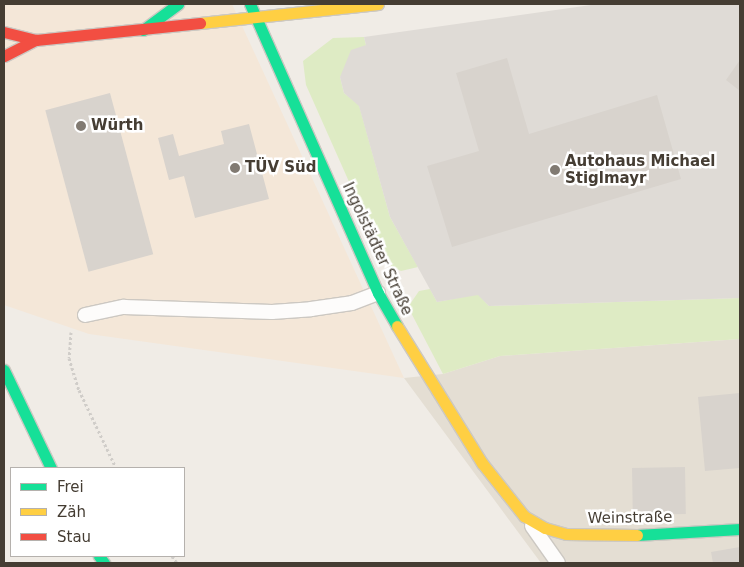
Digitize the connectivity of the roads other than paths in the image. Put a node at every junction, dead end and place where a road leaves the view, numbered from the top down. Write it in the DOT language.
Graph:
graph roads {
  1 [pos="178,4"];
  2 [pos="250,4"];
  3 [pos="378,4"];
  4 [pos="256,18"];
  5 [pos="142,30"];
  6 [pos="4,32"];
  7 [pos="36,40"];
  8 [pos="4,56"];
  9 [pos="378,293"];
  10 [pos="85,316"];
  11 [pos="4,370"];
  12 [pos="51,467"];
  13 [pos="524,516"];
  14 [pos="740,529"];
  15 [pos="558,563"];
  1 -- 5 [label="street"];
  2 -- 4 [label="street, Ingolstädter Straße"];
  3 -- 4 [label="street"];
  4 -- 5 [label="street"];
  4 -- 9 [label="street, Ingolstädter Straße"];
  5 -- 7 [label="street"];
  6 -- 7 [label="street"];
  7 -- 8 [label="street"];
  9 -- 10 [label="lane"];
  9 -- 13 [label="street, Ingolstädter Straße"];
  11 -- 12 [label="street"];
  13 -- 14 [label="street, Weinstraße"];
  13 -- 15 [label="lane"];
}
